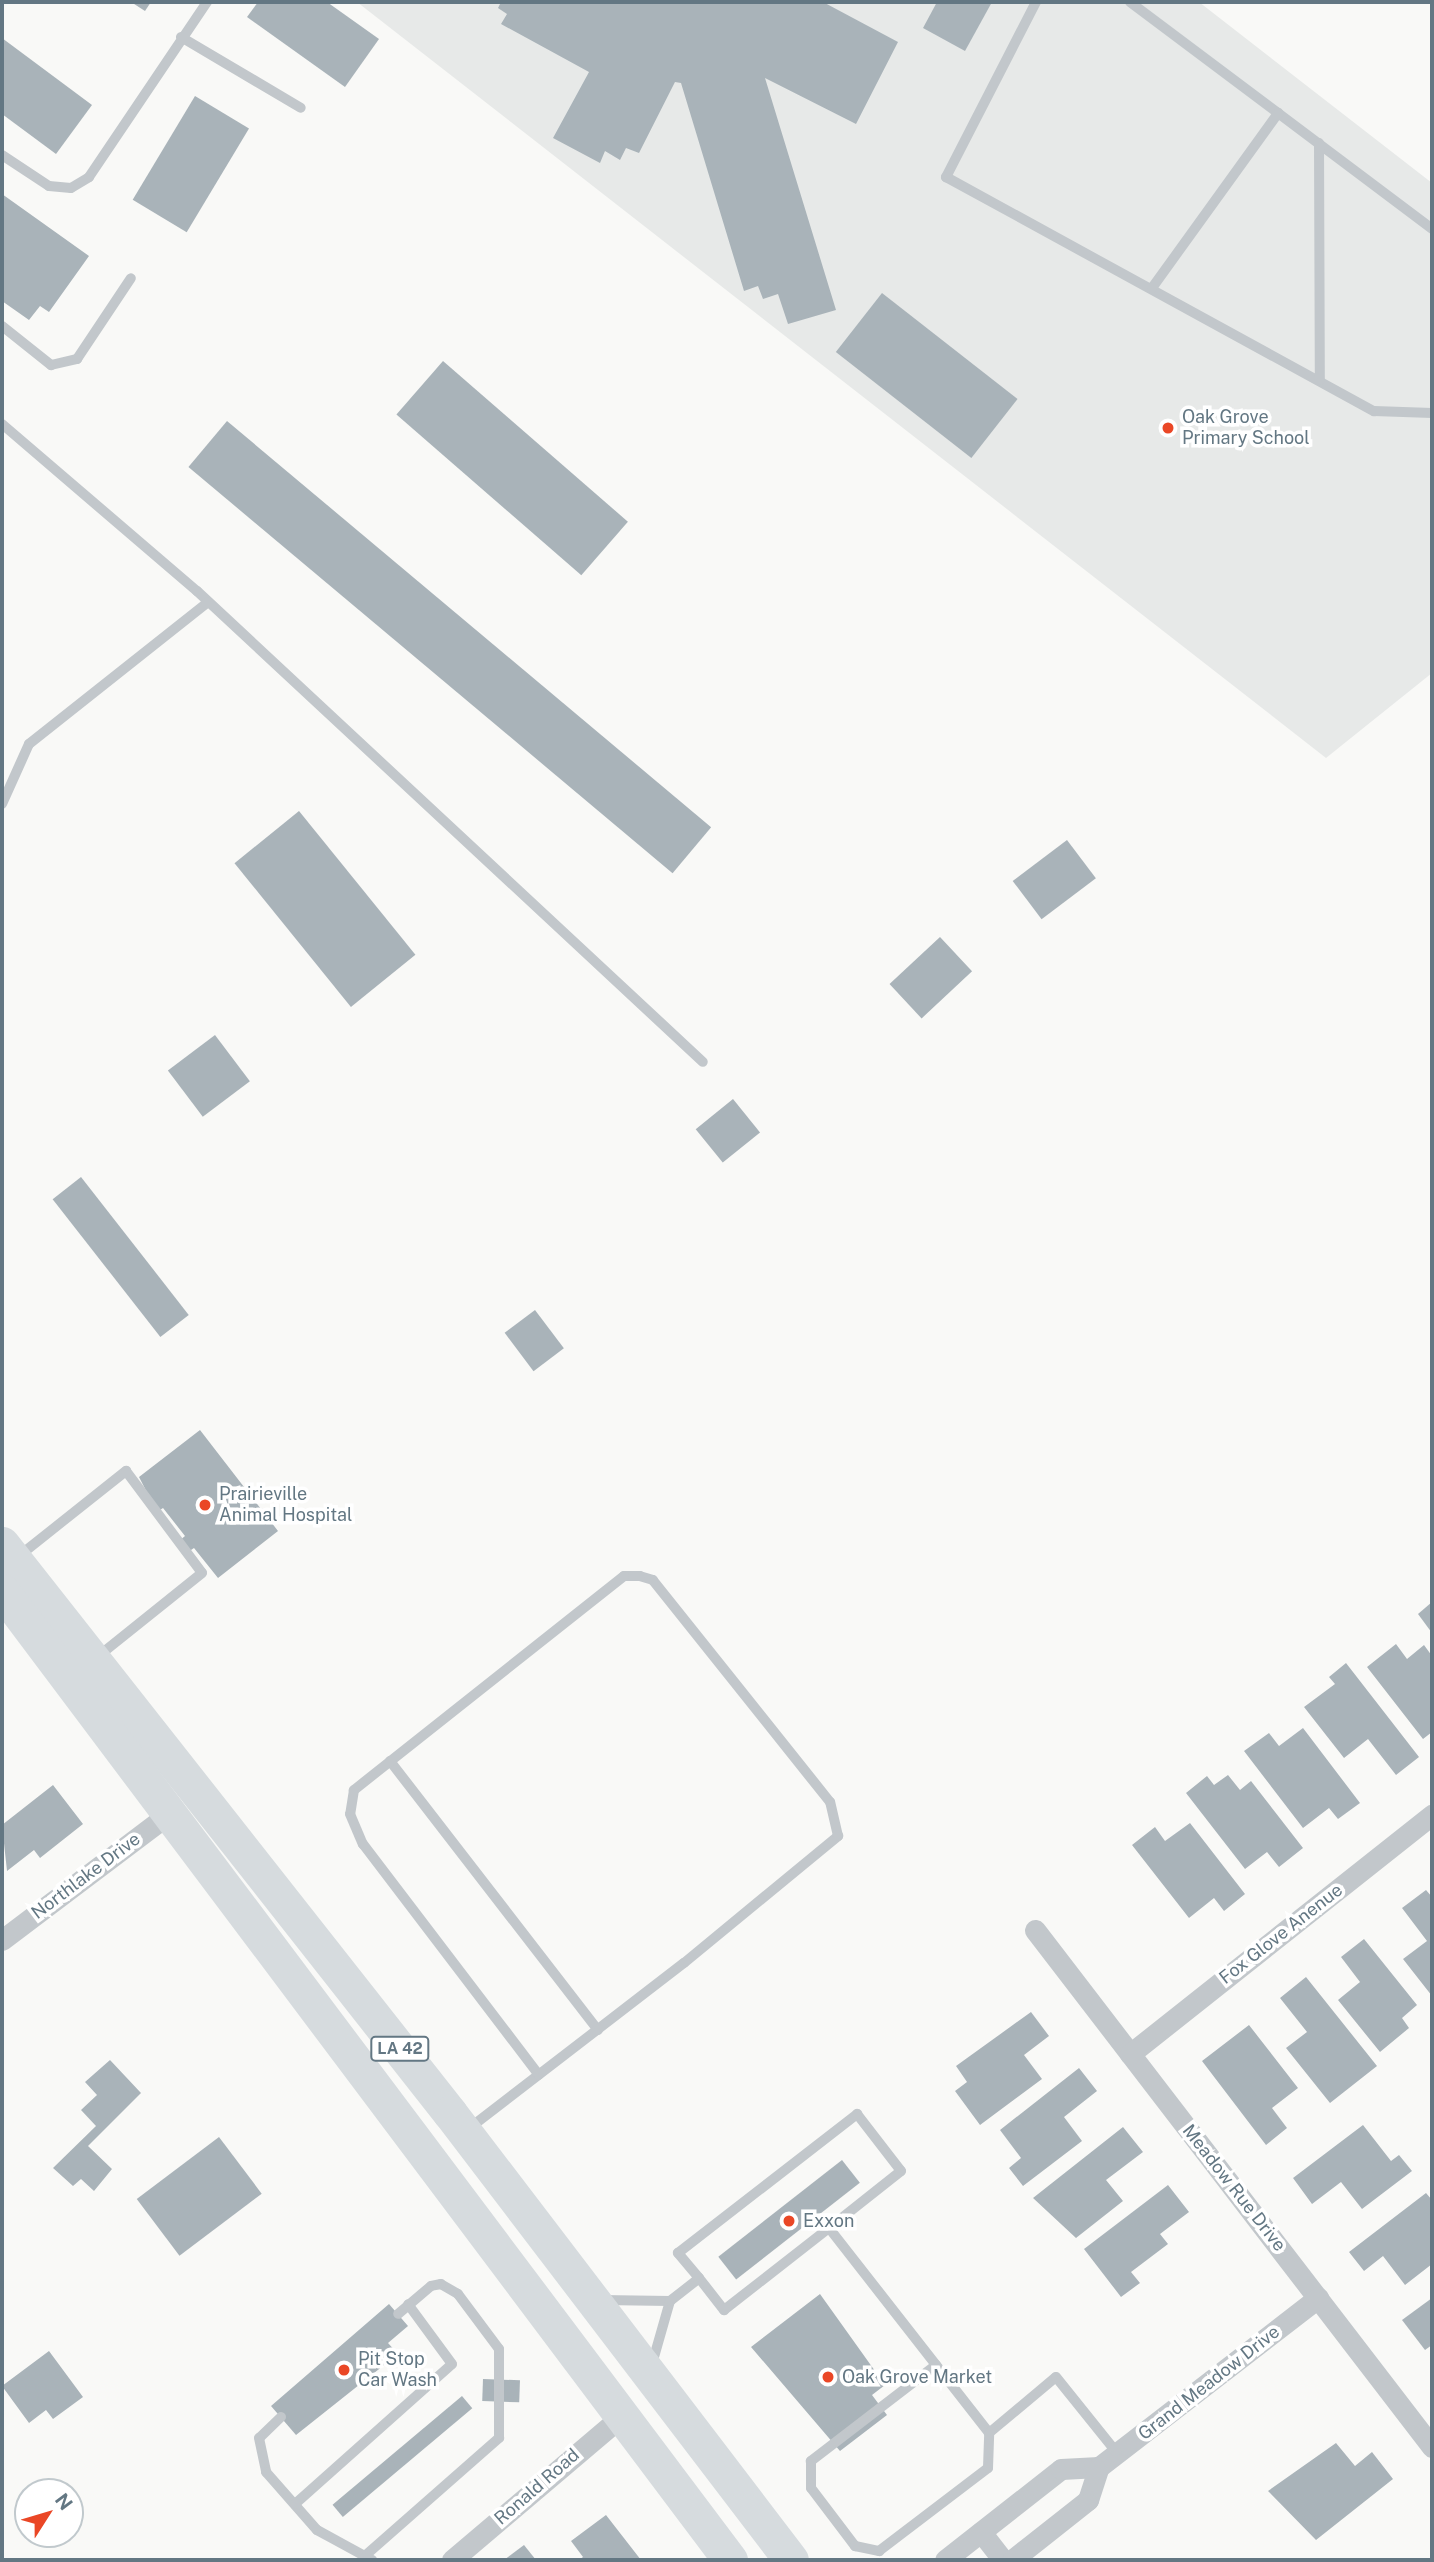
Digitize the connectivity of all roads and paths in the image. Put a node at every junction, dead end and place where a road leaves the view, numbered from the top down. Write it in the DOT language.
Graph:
graph roads {
  1 [pos="207,2"];
  2 [pos="1036,2"];
  3 [pos="1130,2"];
  4 [pos="181,37"];
  5 [pos="301,108"];
  6 [pos="1278,113"];
  7 [pos="1319,144"];
  8 [pos="2,155"];
  9 [pos="1432,229"];
  10 [pos="131,278"];
  11 [pos="1152,289"];
  12 [pos="2,326"];
  13 [pos="1320,380"];
  14 [pos="1432,414"];
  15 [pos="2,424"];
  16 [pos="208,602"];
  17 [pos="2,804"];
  18 [pos="703,1062"];
  19 [pos="6,1565"];
  20 [pos="94,1660"];
  21 [pos="390,1761"];
  22 [pos="171,1812"];
  23 [pos="1432,1815"];
  24 [pos="1035,1930"];
  25 [pos="2,1940"];
  26 [pos="598,2030"];
  27 [pos="1130,2054"];
  28 [pos="538,2075"];
  29 [pos="465,2132"];
  30 [pos="829,2228"];
  31 [pos="699,2278"];
  32 [pos="1318,2298"];
  33 [pos="593,2300"];
  34 [pos="670,2301"];
  35 [pos="408,2304"];
  36 [pos="398,2314"];
  37 [pos="936,2365"];
  38 [pos="649,2374"];
  39 [pos="622,2416"];
  40 [pos="281,2417"];
  41 [pos="989,2433"];
  42 [pos="1431,2441"];
  43 [pos="1117,2453"];
  44 [pos="1099,2467"];
  45 [pos="295,2504"];
  46 [pos="981,2532"];
  47 [pos="369,2557"];
  48 [pos="452,2560"];
  49 [pos="730,2560"];
  50 [pos="762,2560"];
  51 [pos="791,2560"];
  52 [pos="945,2560"];
  53 [pos="1003,2560"];
  54 [pos="1012,2560"];
  1 -- 4 [label="lane"];
  2 -- 11 [label="lane"];
  3 -- 6 [label="lane"];
  4 -- 5 [label="lane"];
  4 -- 8 [label="lane"];
  6 -- 7 [label="lane"];
  6 -- 11 [label="lane"];
  7 -- 9 [label="lane"];
  7 -- 13 [label="lane"];
  10 -- 12 [label="lane"];
  11 -- 13 [label="lane"];
  13 -- 14 [label="lane"];
  15 -- 16 [label="lane"];
  16 -- 17 [label="lane"];
  16 -- 18 [label="lane"];
  19 -- 20 [label="main road, LA 42"];
  19 -- 20 [label="lane"];
  19 -- 22 [label="main road, LA 42"];
  20 -- 29 [label="main road, LA 42"];
  21 -- 26 [label="lane"];
  21 -- 26 [label="lane"];
  21 -- 28 [label="lane"];
  22 -- 25 [label="street, Northlake Drive"];
  22 -- 39 [label="main road, LA 42"];
  23 -- 27 [label="street, Fox Glove Anenue"];
  24 -- 27 [label="street, Meadow Rue Drive"];
  26 -- 28 [label="lane"];
  27 -- 32 [label="street, Meadow Rue Drive"];
  28 -- 29 [label="lane"];
  29 -- 33 [label="main road, LA 42"];
  30 -- 31 [label="lane"];
  30 -- 31 [label="lane"];
  30 -- 37 [label="lane"];
  31 -- 34 [label="lane"];
  32 -- 42 [label="street, Meadow Rue Drive"];
  32 -- 43 [label="street, Grand Meadow Drive"];
  33 -- 34 [label="lane"];
  33 -- 38 [label="main road, LA 42"];
  34 -- 38 [label="lane"];
  35 -- 36 [label="lane"];
  35 -- 45 [label="lane"];
  35 -- 47 [label="lane"];
  37 -- 41 [label="lane"];
  37 -- 41 [label="lane"];
  38 -- 51 [label="main road, LA 42"];
  39 -- 48 [label="street, Ronald Road"];
  39 -- 49 [label="main road, LA 42"];
  39 -- 50 [label="main road"];
  40 -- 45 [label="lane"];
  41 -- 43 [label="lane"];
  43 -- 44 [label="street, Grand Meadow Drive"];
  44 -- 46 [label="street"];
  44 -- 54 [label="street"];
  45 -- 47 [label="lane"];
  46 -- 52 [label="street"];
  46 -- 53 [label="street"];
}
